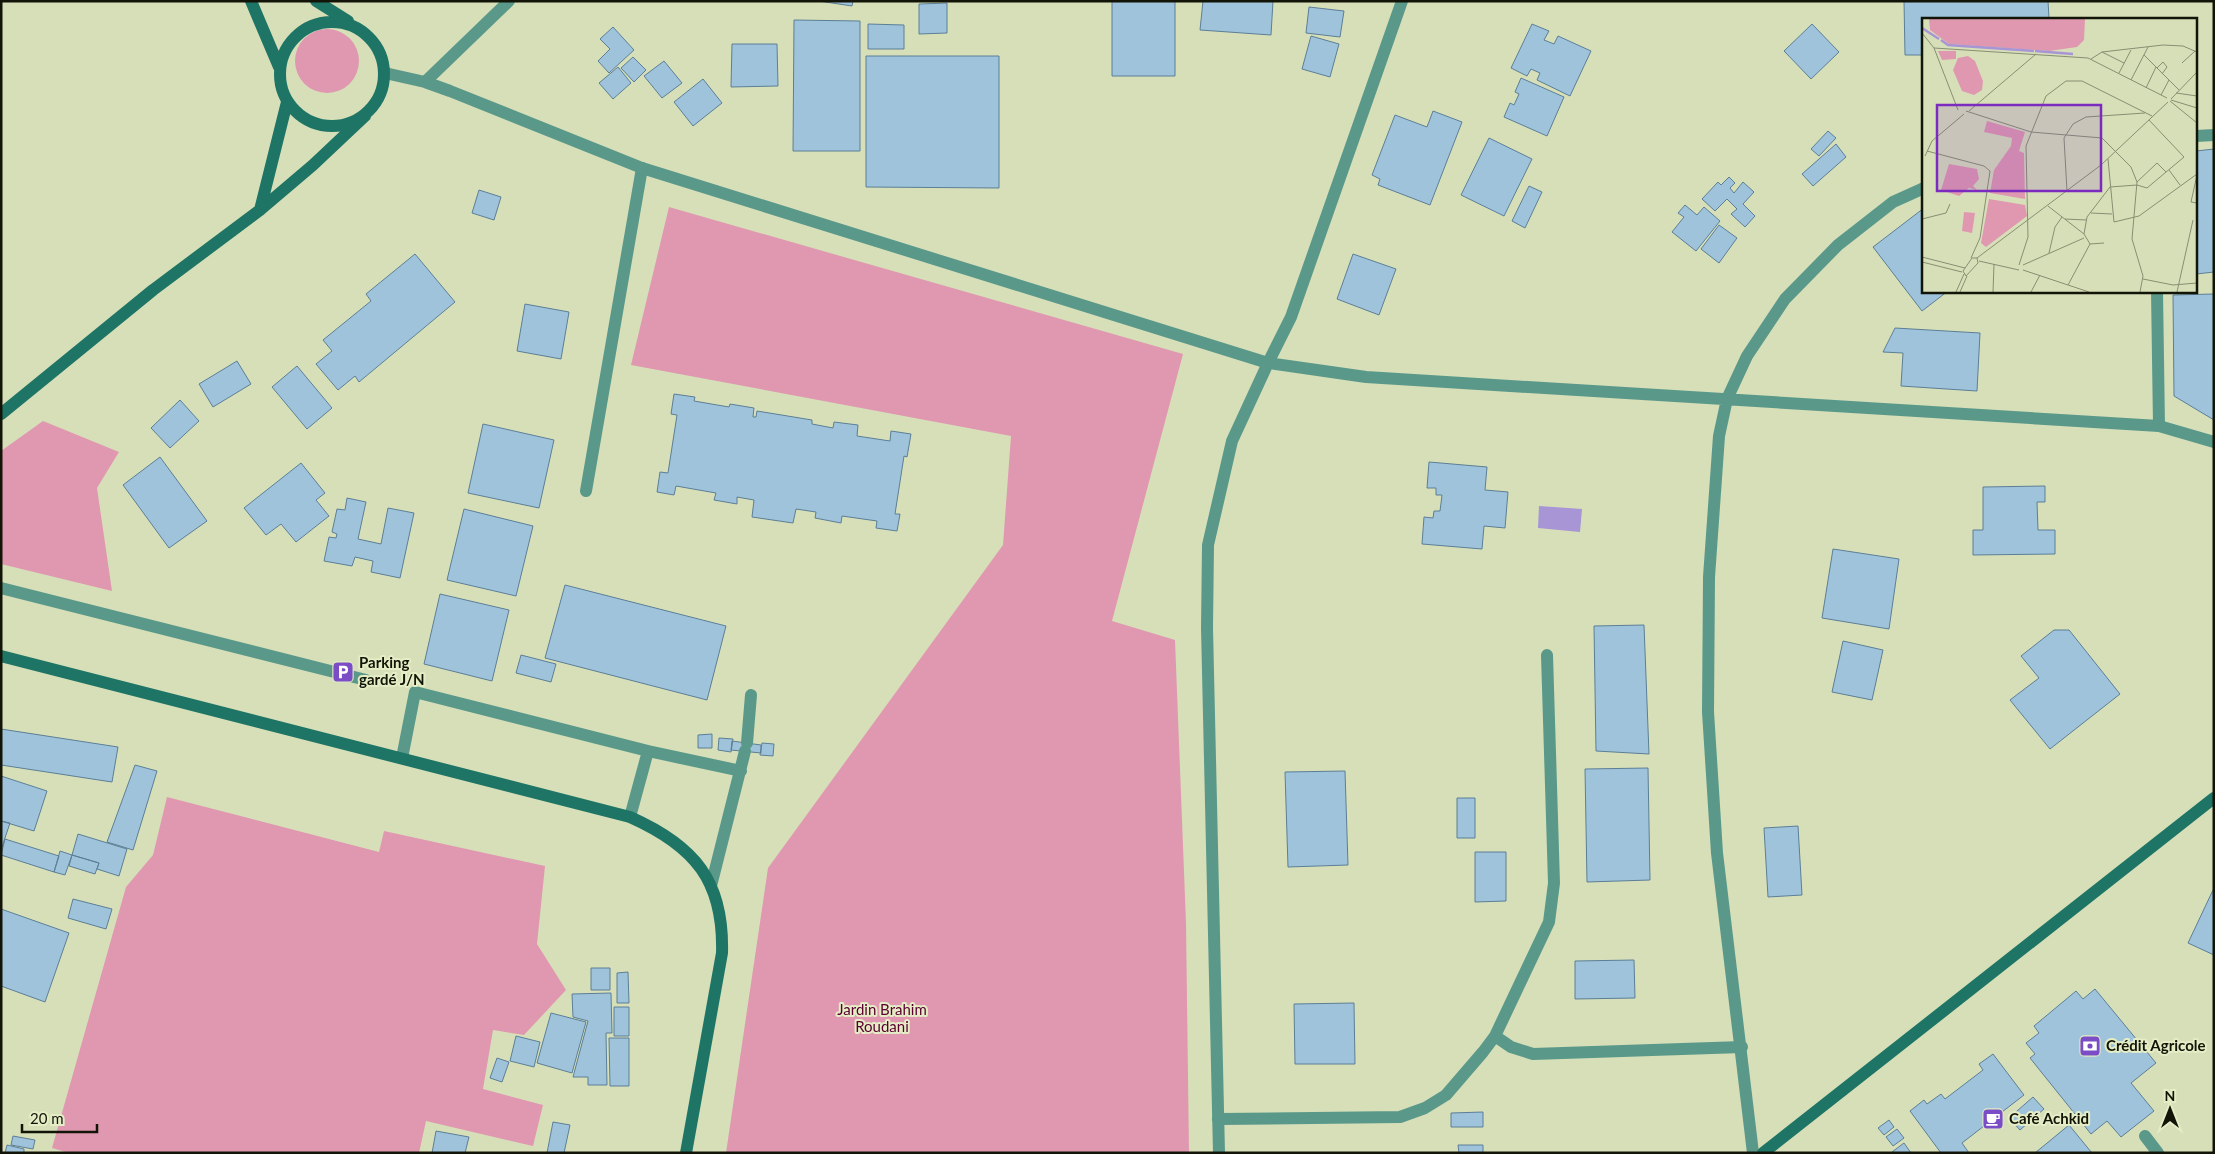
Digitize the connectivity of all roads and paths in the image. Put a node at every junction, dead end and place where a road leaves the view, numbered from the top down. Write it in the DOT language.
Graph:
graph roads {
  1 [pos="251,1"];
  2 [pos="316,1"];
  3 [pos="509,1"];
  4 [pos="1402,1"];
  5 [pos="356,27"];
  6 [pos="279,67"];
  7 [pos="385,73"];
  8 [pos="425,82"];
  9 [pos="287,102"];
  10 [pos="365,116"];
  11 [pos="2214,135"];
  12 [pos="2198,136"];
  13 [pos="642,168"];
  14 [pos="1922,189"];
  15 [pos="260,210"];
  16 [pos="2157,292"];
  17 [pos="1268,362"];
  18 [pos="1726,399"];
  19 [pos="1,414"];
  20 [pos="2159,426"];
  21 [pos="2214,442"];
  22 [pos="586,491"];
  23 [pos="1,588"];
  24 [pos="1547,655"];
  25 [pos="1,656"];
  26 [pos="366,680"];
  27 [pos="750,695"];
  28 [pos="648,751"];
  29 [pos="402,758"];
  30 [pos="740,771"];
  31 [pos="2214,798"];
  32 [pos="630,817"];
  33 [pos="711,886"];
  34 [pos="1495,1036"];
  35 [pos="1742,1047"];
  36 [pos="1218,1119"];
  37 [pos="2145,1136"];
  38 [pos="686,1153"];
  39 [pos="1219,1153"];
  40 [pos="1753,1153"];
  41 [pos="1763,1153"];
  42 [pos="2158,1153"];
  1 -- 6 [label="street"];
  2 -- 5 [label="street"];
  3 -- 8 [label="street"];
  4 -- 17 [label="street"];
  5 -- 6 [label="street"];
  5 -- 7 [label="street"];
  6 -- 9 [label="street"];
  7 -- 8 [label="street"];
  7 -- 10 [label="street"];
  8 -- 13 [label="street"];
  9 -- 10 [label="street"];
  9 -- 15 [label="street"];
  10 -- 15 [label="street"];
  11 -- 12 [label="street"];
  13 -- 17 [label="street"];
  13 -- 22 [label="street"];
  14 -- 18 [label="street"];
  15 -- 19 [label="street"];
  16 -- 20 [label="street"];
  17 -- 18 [label="street"];
  17 -- 36 [label="street"];
  18 -- 20 [label="street"];
  18 -- 35 [label="street"];
  20 -- 21 [label="street"];
  23 -- 26 [label="street"];
  24 -- 34 [label="street"];
  25 -- 29 [label="street"];
  27 -- 30 [label="street"];
  28 -- 29 [label="street"];
  28 -- 30 [label="street"];
  28 -- 32 [label="street"];
  29 -- 32 [label="street"];
  30 -- 33 [label="street"];
  31 -- 41 [label="street"];
  32 -- 33 [label="street"];
  33 -- 38 [label="street"];
  34 -- 35 [label="street"];
  34 -- 36 [label="street"];
  35 -- 40 [label="street"];
  36 -- 39 [label="street"];
  37 -- 42 [label="street"];
}
